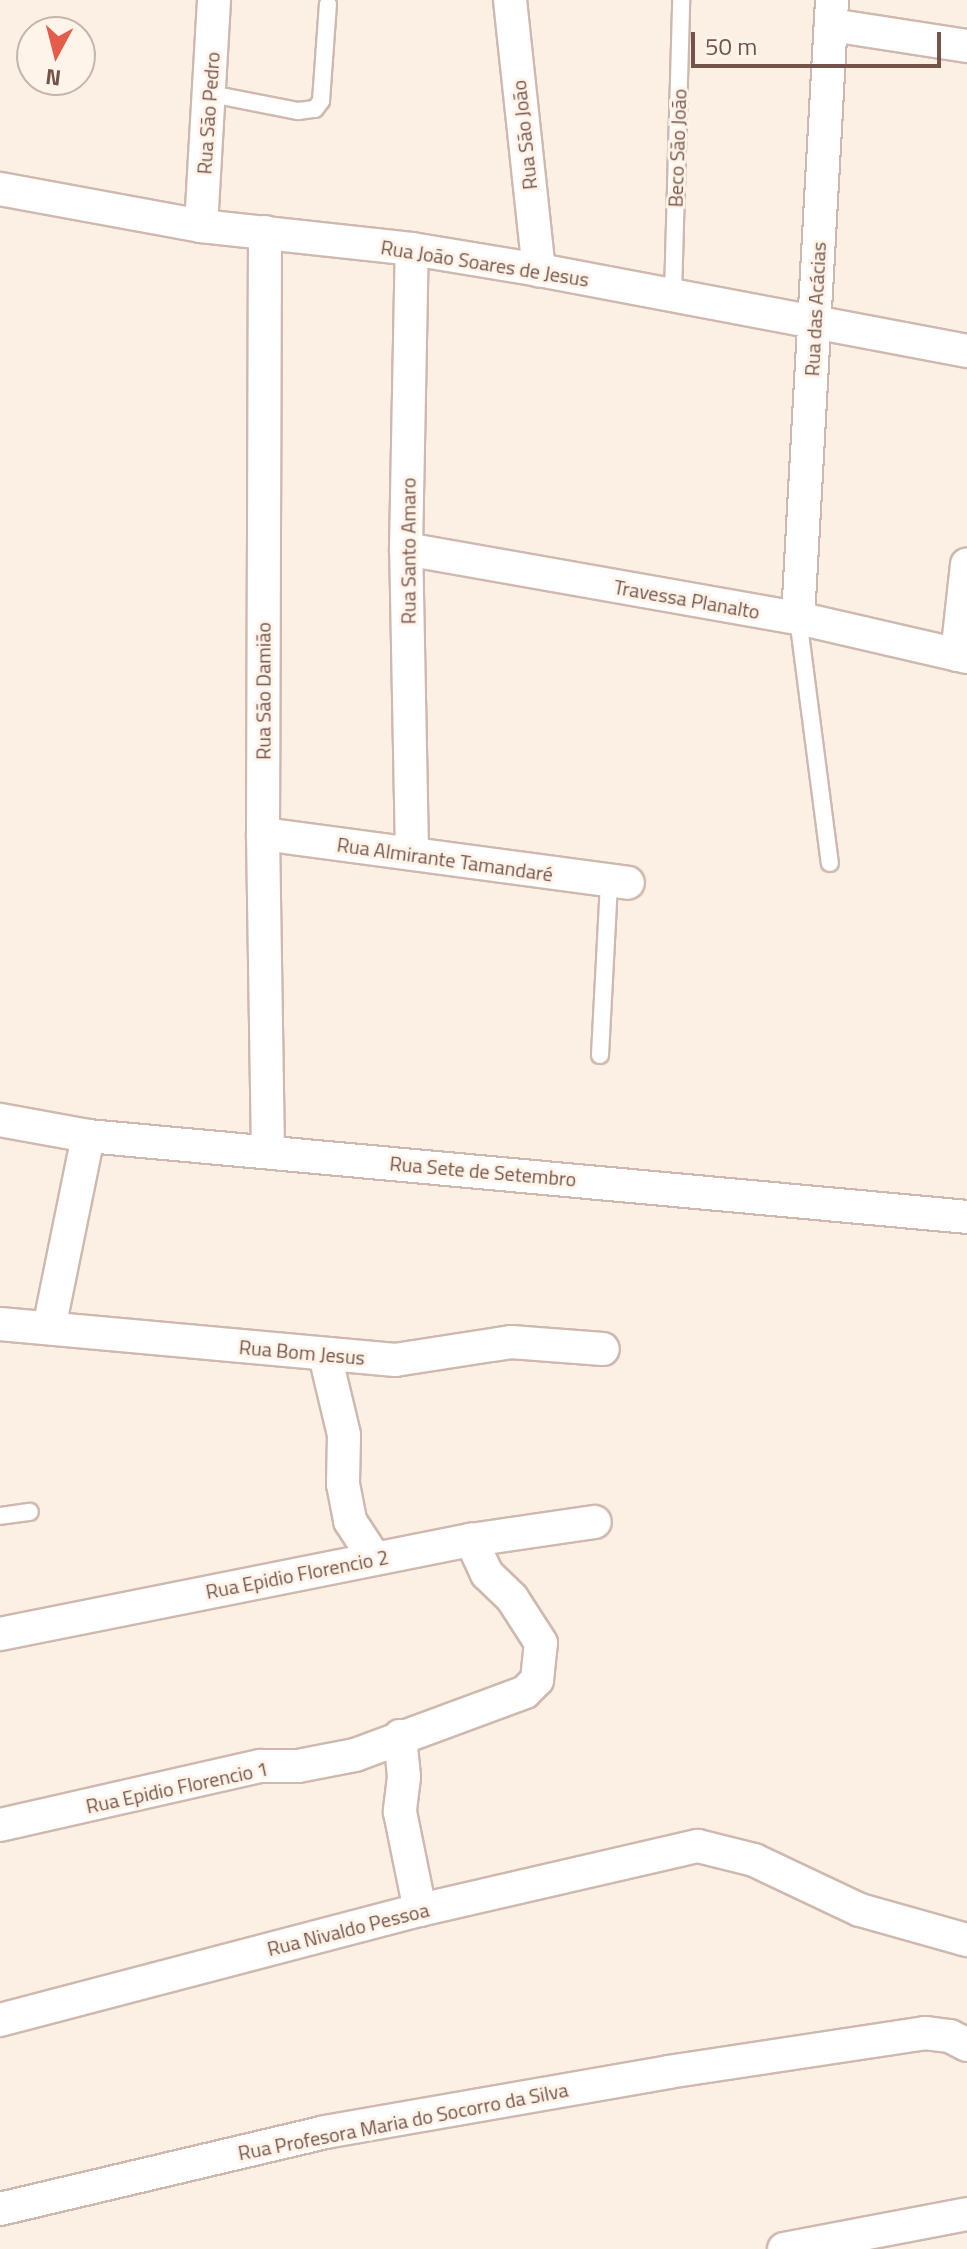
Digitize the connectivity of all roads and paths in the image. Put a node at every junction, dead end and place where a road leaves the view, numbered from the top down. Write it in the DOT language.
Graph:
graph roads {
  1 [pos="214,0"];
  2 [pos="510,0"];
  3 [pos="681,0"];
  4 [pos="328,4"];
  5 [pos="831,12"];
  6 [pos="967,46"];
  7 [pos="211,94"];
  8 [pos="0,189"];
  9 [pos="201,226"];
  10 [pos="265,232"];
  11 [pos="412,249"];
  12 [pos="539,270"];
  13 [pos="673,295"];
  14 [pos="814,320"];
  15 [pos="967,351"];
  16 [pos="406,549"];
  17 [pos="967,565"];
  18 [pos="798,618"];
  19 [pos="962,656"];
  20 [pos="263,834"];
  21 [pos="412,853"];
  22 [pos="830,863"];
  23 [pos="619,883"];
  24 [pos="600,1055"];
  25 [pos="0,1120"];
  26 [pos="88,1136"];
  27 [pos="268,1150"];
  28 [pos="967,1217"];
  29 [pos="0,1324"];
  30 [pos="49,1328"];
  31 [pos="603,1349"];
  32 [pos="325,1355"];
  33 [pos="30,1512"];
  34 [pos="0,1516"];
  35 [pos="595,1522"];
  36 [pos="471,1540"];
  37 [pos="375,1559"];
  38 [pos="0,1634"];
  39 [pos="400,1736"];
  40 [pos="0,1825"];
  41 [pos="420,1910"];
  42 [pos="967,1940"];
  43 [pos="0,2020"];
  44 [pos="967,2045"];
  45 [pos="0,2209"];
  46 [pos="967,2214"];
  47 [pos="784,2249"];
  1 -- 7 [label="street, Rua São Pedro"];
  2 -- 12 [label="street, Rua São João"];
  3 -- 13 [label="lane, Beco São João"];
  4 -- 7 [label="lane"];
  5 -- 6 [label="street"];
  5 -- 14 [label="street, Rua das Acácias"];
  7 -- 9 [label="street, Rua São Pedro"];
  8 -- 9 [label="street, Rua João Soares de Jesus"];
  9 -- 10 [label="street, Rua João Soares de Jesus"];
  10 -- 11 [label="street, Rua João Soares de Jesus"];
  10 -- 20 [label="street, Rua São Damião"];
  11 -- 12 [label="street, Rua João Soares de Jesus"];
  11 -- 16 [label="street, Rua Santo Amaro"];
  12 -- 13 [label="street, Rua João Soares de Jesus"];
  13 -- 14 [label="street, Rua João Soares de Jesus"];
  14 -- 15 [label="street, Rua João Soares de Jesus"];
  14 -- 18 [label="street, Rua das Acácias"];
  16 -- 18 [label="street, Travessa Planalto"];
  16 -- 21 [label="street, Rua Santo Amaro"];
  17 -- 19 [label="street"];
  18 -- 19 [label="street, Travessa Planalto"];
  18 -- 22 [label="lane"];
  20 -- 21 [label="street, Rua Almirante Tamandaré"];
  20 -- 27 [label="street, Rua São Damião"];
  21 -- 23 [label="street, Rua Almirante Tamandaré"];
  23 -- 24 [label="lane"];
  25 -- 26 [label="street, Rua Sete de Setembro"];
  26 -- 27 [label="street, Rua Sete de Setembro"];
  26 -- 30 [label="street"];
  27 -- 28 [label="street, Rua Sete de Setembro"];
  29 -- 30 [label="street, Rua Bom Jesus"];
  30 -- 32 [label="street, Rua Bom Jesus"];
  31 -- 32 [label="street, Rua Bom Jesus"];
  32 -- 37 [label="street"];
  33 -- 34 [label="lane"];
  35 -- 36 [label="street, Rua Epidio Florencio 2"];
  36 -- 37 [label="street, Rua Epidio Florencio 2"];
  36 -- 39 [label="street, Rua Epidio Florencio 1"];
  37 -- 38 [label="street, Rua Epidio Florencio 2"];
  39 -- 40 [label="street, Rua Epidio Florencio 1"];
  39 -- 41 [label="street"];
  41 -- 42 [label="street, Rua Nivaldo Pessoa"];
  41 -- 43 [label="street, Rua Nivaldo Pessoa"];
  44 -- 45 [label="street, Rua Profesora Maria do Socorro da Silva"];
  46 -- 47 [label="street"];
}
